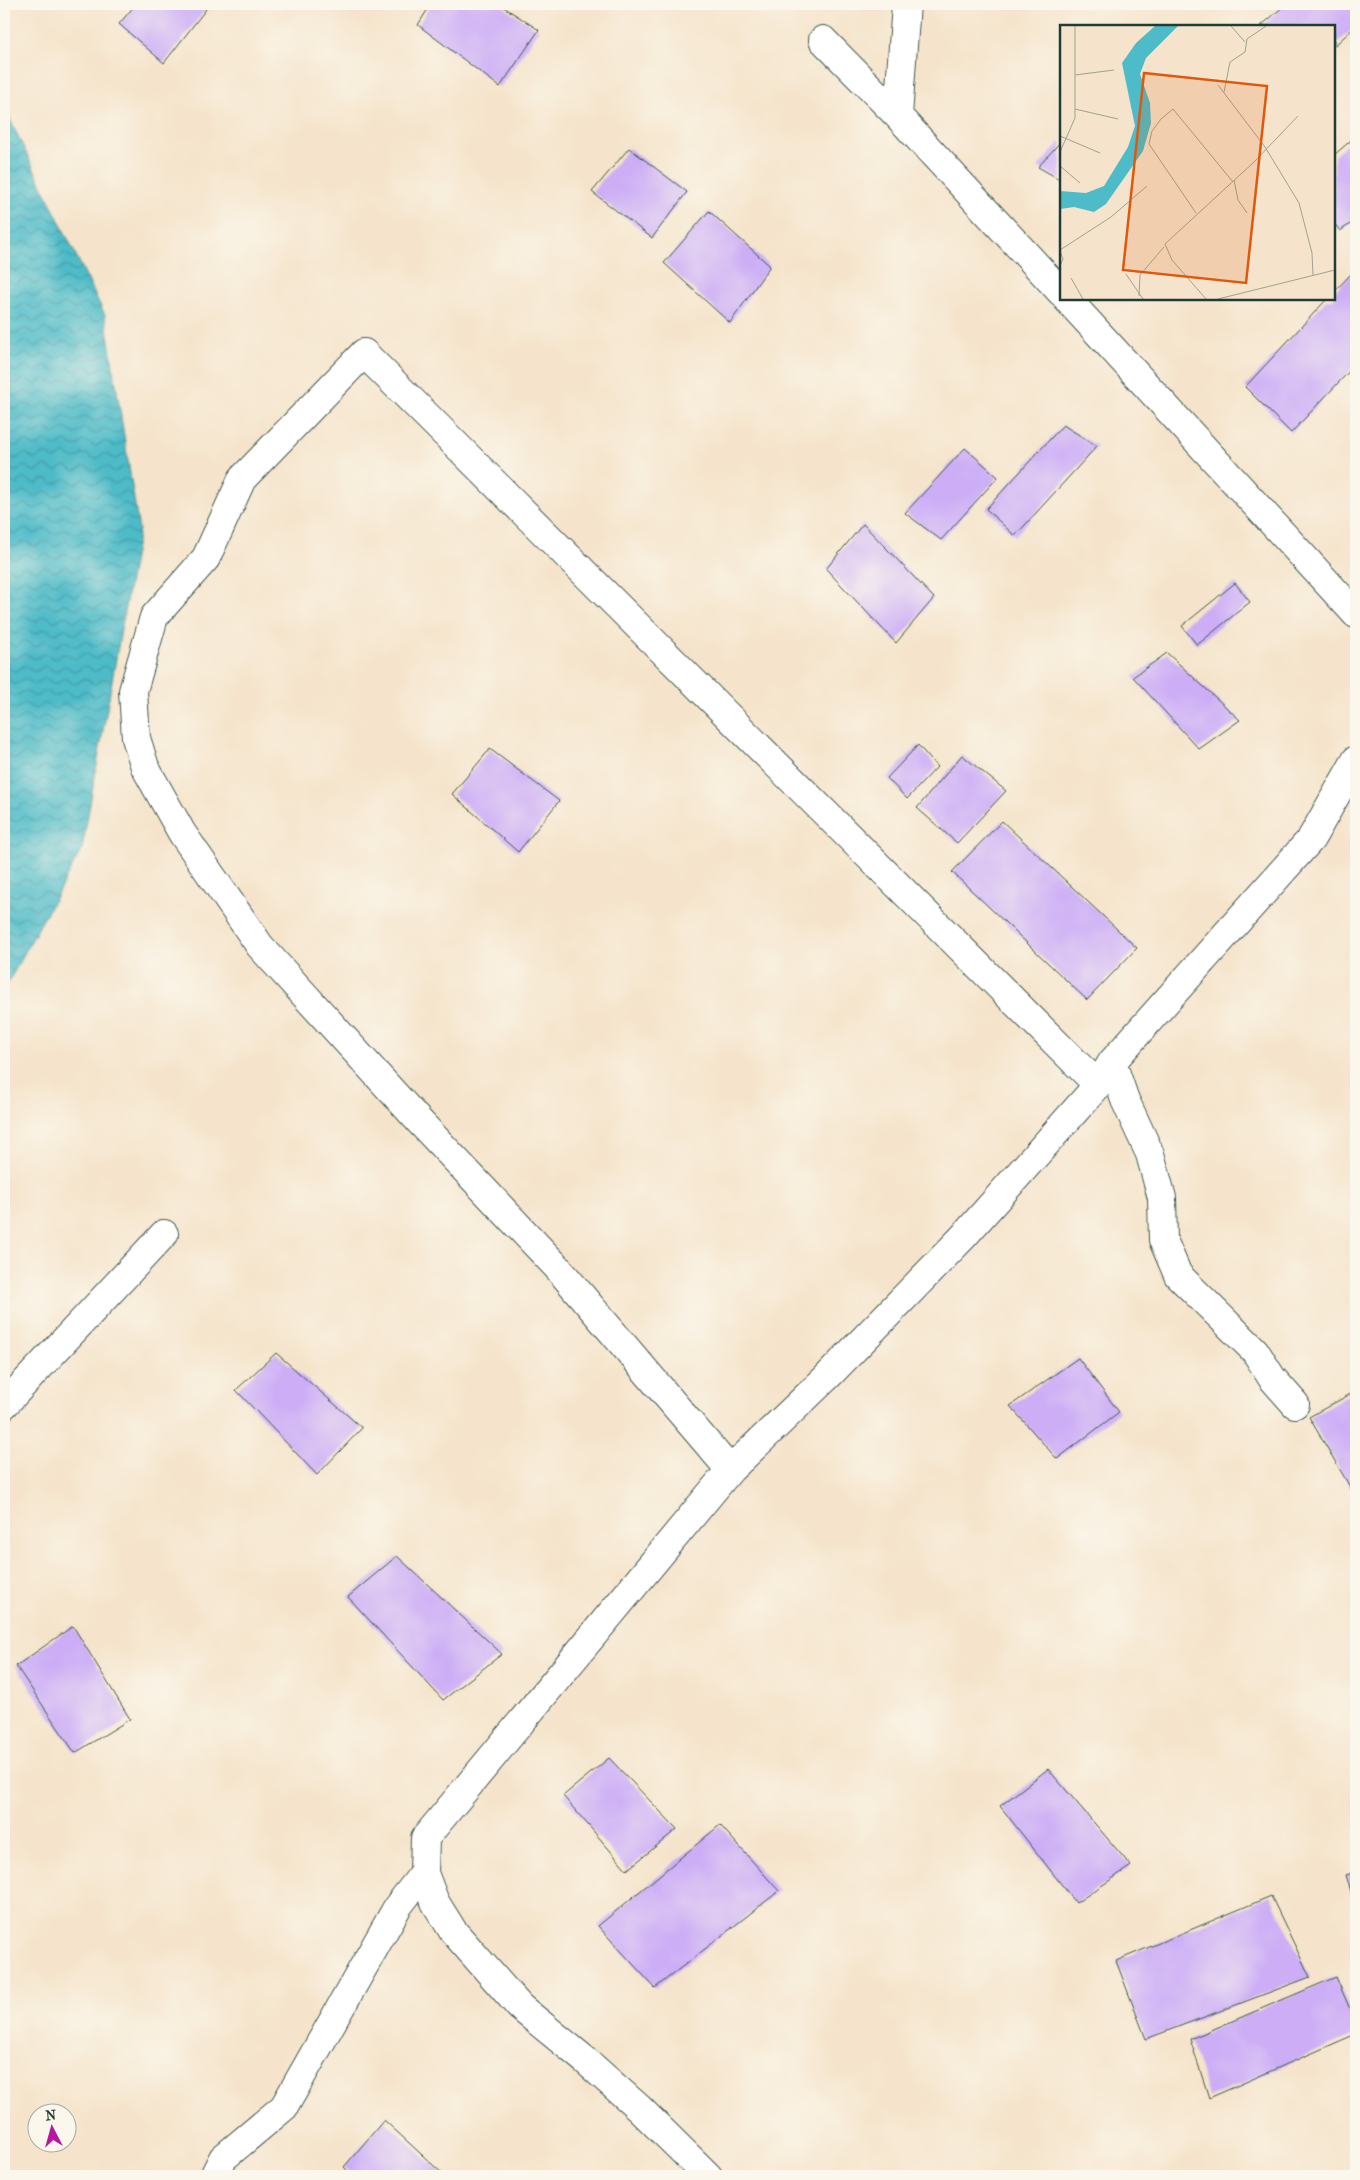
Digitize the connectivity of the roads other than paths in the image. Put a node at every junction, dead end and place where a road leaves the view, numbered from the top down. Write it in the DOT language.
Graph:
graph roads {
  1 [pos="906,4"];
  2 [pos="823,40"];
  3 [pos="898,116"];
  4 [pos="1060,291"];
  5 [pos="1068,300"];
  6 [pos="1356,614"];
  7 [pos="1356,760"];
  8 [pos="1112,1062"];
  9 [pos="1098,1085"];
  10 [pos="164,1234"];
  11 [pos="1295,1404"];
  12 [pos="4,1405"];
  13 [pos="730,1470"];
  14 [pos="424,1873"];
  15 [pos="214,2176"];
  16 [pos="708,2176"];
  1 -- 3 [label="street"];
  2 -- 3 [label="street"];
  3 -- 4 [label="street"];
  5 -- 6 [label="street"];
  7 -- 8 [label="street"];
  8 -- 9 [label="street"];
  8 -- 11 [label="street"];
  9 -- 13 [label="street"];
  9 -- 13 [label="street"];
  10 -- 12 [label="street"];
  13 -- 14 [label="street"];
  14 -- 15 [label="street"];
  14 -- 16 [label="street"];
}
